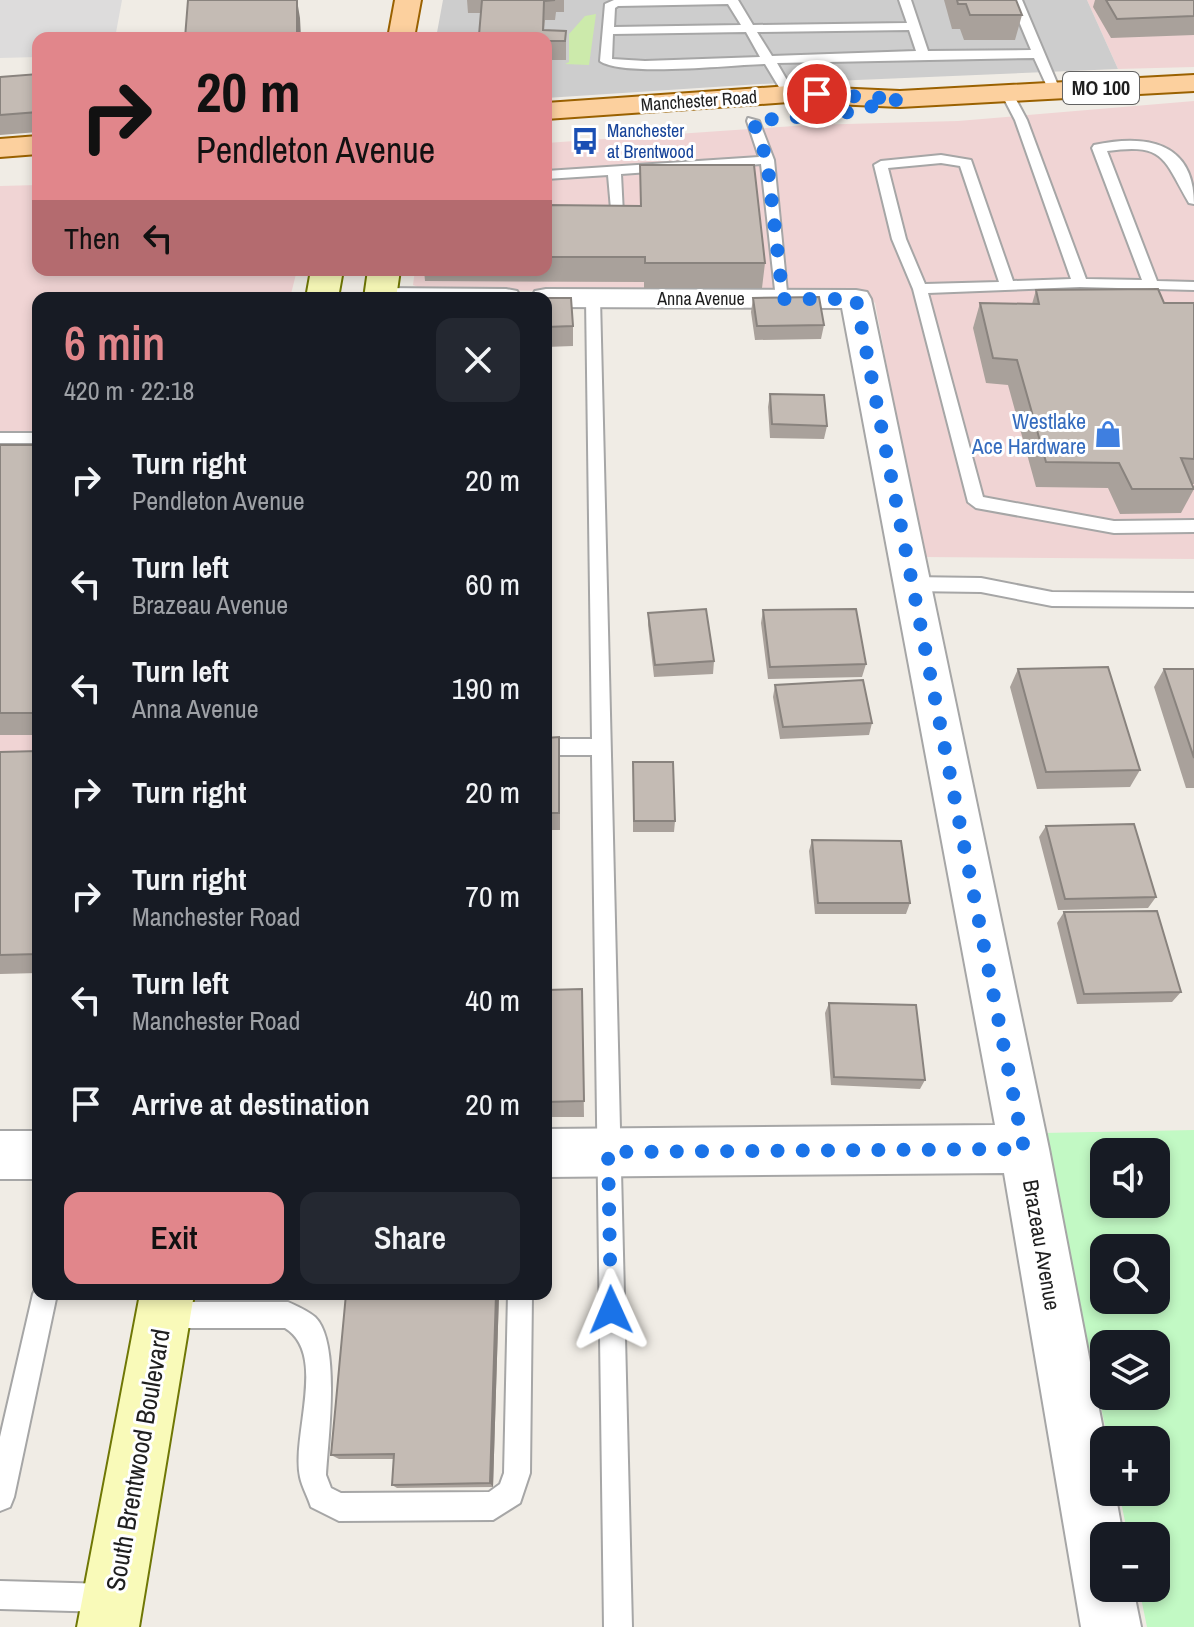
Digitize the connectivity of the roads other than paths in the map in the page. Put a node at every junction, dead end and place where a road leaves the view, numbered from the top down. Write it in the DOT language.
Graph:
graph roads {
  1 [pos="408,0"];
  2 [pos="731,0"];
  3 [pos="905,0"];
  4 [pos="1016,0"];
  5 [pos="914,26"];
  6 [pos="750,28"];
  7 [pos="607,31"];
  8 [pos="402,32"];
  9 [pos="1038,54"];
  10 [pos="924,56"];
  11 [pos="770,60"];
  12 [pos="1194,83"];
  13 [pos="1054,90"];
  14 [pos="1007,93"];
  15 [pos="789,94"];
  16 [pos="900,99"];
  17 [pos="552,111"];
  18 [pos="753,121"];
  19 [pos="552,135"];
  20 [pos="32,145"];
  21 [pos="0,148"];
  22 [pos="767,160"];
  23 [pos="32,170"];
  24 [pos="614,170"];
  25 [pos="0,172"];
  26 [pos="552,175"];
  27 [pos="1194,200"];
  28 [pos="552,216"];
  29 [pos="1080,283"];
  30 [pos="1007,285"];
  31 [pos="1151,285"];
  32 [pos="1194,286"];
  33 [pos="920,289"];
  34 [pos="552,298"];
  35 [pos="593,298"];
  36 [pos="783,299"];
  37 [pos="856,299"];
  38 [pos="0,438"];
  39 [pos="32,438"];
  40 [pos="1194,526"];
  41 [pos="910,584"];
  42 [pos="1194,600"];
  43 [pos="552,747"];
  44 [pos="601,747"];
  45 [pos="1024,1149"];
  46 [pos="608,1152"];
  47 [pos="552,1153"];
  48 [pos="0,1155"];
  49 [pos="32,1155"];
  50 [pos="44,1300"];
  51 [pos="520,1300"];
  52 [pos="165,1304"];
  53 [pos="0,1497"];
  54 [pos="0,1595"];
  55 [pos="110,1612"];
  56 [pos="618,1627"];
  57 [pos="1111,1627"];
  1 -- 8 [label="main road"];
  2 -- 6 [label="lane"];
  2 -- 7 [label="lane"];
  3 -- 5 [label="lane"];
  4 -- 9 [label="lane"];
  5 -- 6 [label="lane"];
  5 -- 10 [label="lane"];
  6 -- 7 [label="lane"];
  6 -- 11 [label="lane"];
  7 -- 11 [label="lane"];
  9 -- 10 [label="lane"];
  9 -- 13 [label="lane"];
  10 -- 11 [label="lane"];
  11 -- 15 [label="lane"];
  12 -- 13 [label="main road, Manchester Road / MO 100"];
  13 -- 14 [label="main road, Manchester Road / MO 100"];
  14 -- 16 [label="main road, Manchester Road / MO 100"];
  14 -- 29 [label="lane"];
  15 -- 16 [label="main road, Manchester Road / MO 100"];
  15 -- 17 [label="main road, Manchester Road / MO 100"];
  16 -- 18 [label="main road, Manchester Road / MO 100"];
  18 -- 19 [label="main road, Manchester Road / MO 100"];
  18 -- 22 [label="lane"];
  20 -- 21 [label="main road"];
  22 -- 24 [label="lane"];
  22 -- 36 [label="lane"];
  23 -- 25 [label="main road"];
  24 -- 26 [label="lane"];
  24 -- 28 [label="lane"];
  27 -- 31 [label="lane"];
  29 -- 30 [label="lane"];
  29 -- 31 [label="lane"];
  30 -- 33 [label="lane"];
  30 -- 33 [label="lane"];
  31 -- 32 [label="lane"];
  33 -- 40 [label="lane"];
  34 -- 35 [label="street, Anna Avenue"];
  35 -- 36 [label="street, Anna Avenue"];
  35 -- 44 [label="lane"];
  36 -- 37 [label="street, Anna Avenue"];
  37 -- 41 [label="street, Brazeau Avenue"];
  38 -- 39 [label="lane"];
  41 -- 42 [label="lane"];
  41 -- 45 [label="street, Brazeau Avenue"];
  43 -- 44 [label="lane"];
  44 -- 46 [label="lane"];
  45 -- 46 [label="street"];
  45 -- 57 [label="street, Brazeau Avenue"];
  46 -- 47 [label="street"];
  46 -- 56 [label="lane"];
  48 -- 49 [label="street"];
  50 -- 53 [label="lane"];
  51 -- 52 [label="lane"];
  52 -- 55 [label="main road, South Brentwood Boulevard"];
  54 -- 55 [label="lane"];
}
